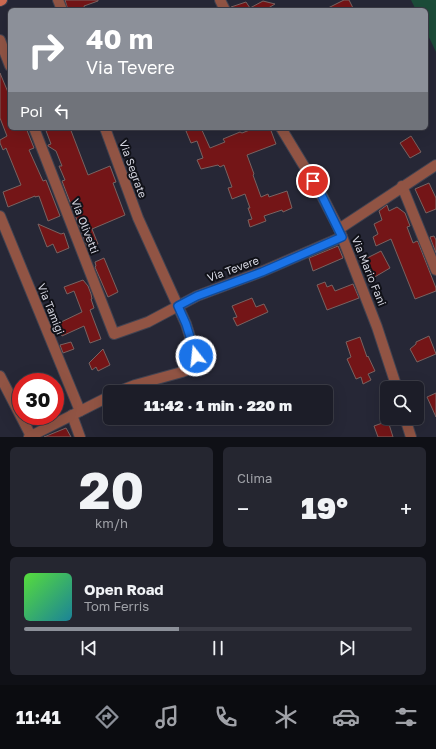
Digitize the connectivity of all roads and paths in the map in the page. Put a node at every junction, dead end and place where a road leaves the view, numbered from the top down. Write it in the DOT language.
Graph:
graph roads {
  1 [pos="0,40"];
  2 [pos="8,61"];
  3 [pos="35,130"];
  4 [pos="106,130"];
  5 [pos="282,130"];
  6 [pos="436,165"];
  7 [pos="402,186"];
  8 [pos="0,216"];
  9 [pos="340,233"];
  10 [pos="436,270"];
  11 [pos="178,306"];
  12 [pos="114,334"];
  13 [pos="0,376"];
  14 [pos="395,381"];
  15 [pos="135,385"];
  16 [pos="103,400"];
  17 [pos="76,413"];
  18 [pos="408,425"];
  19 [pos="30,437"];
  20 [pos="80,437"];
  21 [pos="411,437"];
  1 -- 2 [label="street"];
  3 -- 12 [label="street, Via Olivetti"];
  4 -- 11 [label="street, Via Segrate"];
  5 -- 9 [label="street, Via Mario Fani"];
  6 -- 7 [label="street, Via Tevere"];
  7 -- 9 [label="street, Via Tevere"];
  7 -- 10 [label="street"];
  8 -- 17 [label="street, Via Tamigi"];
  9 -- 11 [label="street, Via Tevere"];
  9 -- 14 [label="street, Via Mario Fani"];
  11 -- 12 [label="street, Via Tevere"];
  11 -- 15 [label="street"];
  13 -- 19 [label="street"];
  16 -- 17 [label="street"];
  17 -- 19 [label="street"];
  17 -- 20 [label="street, Via Tamigi"];
  18 -- 21 [label="street"];
}
